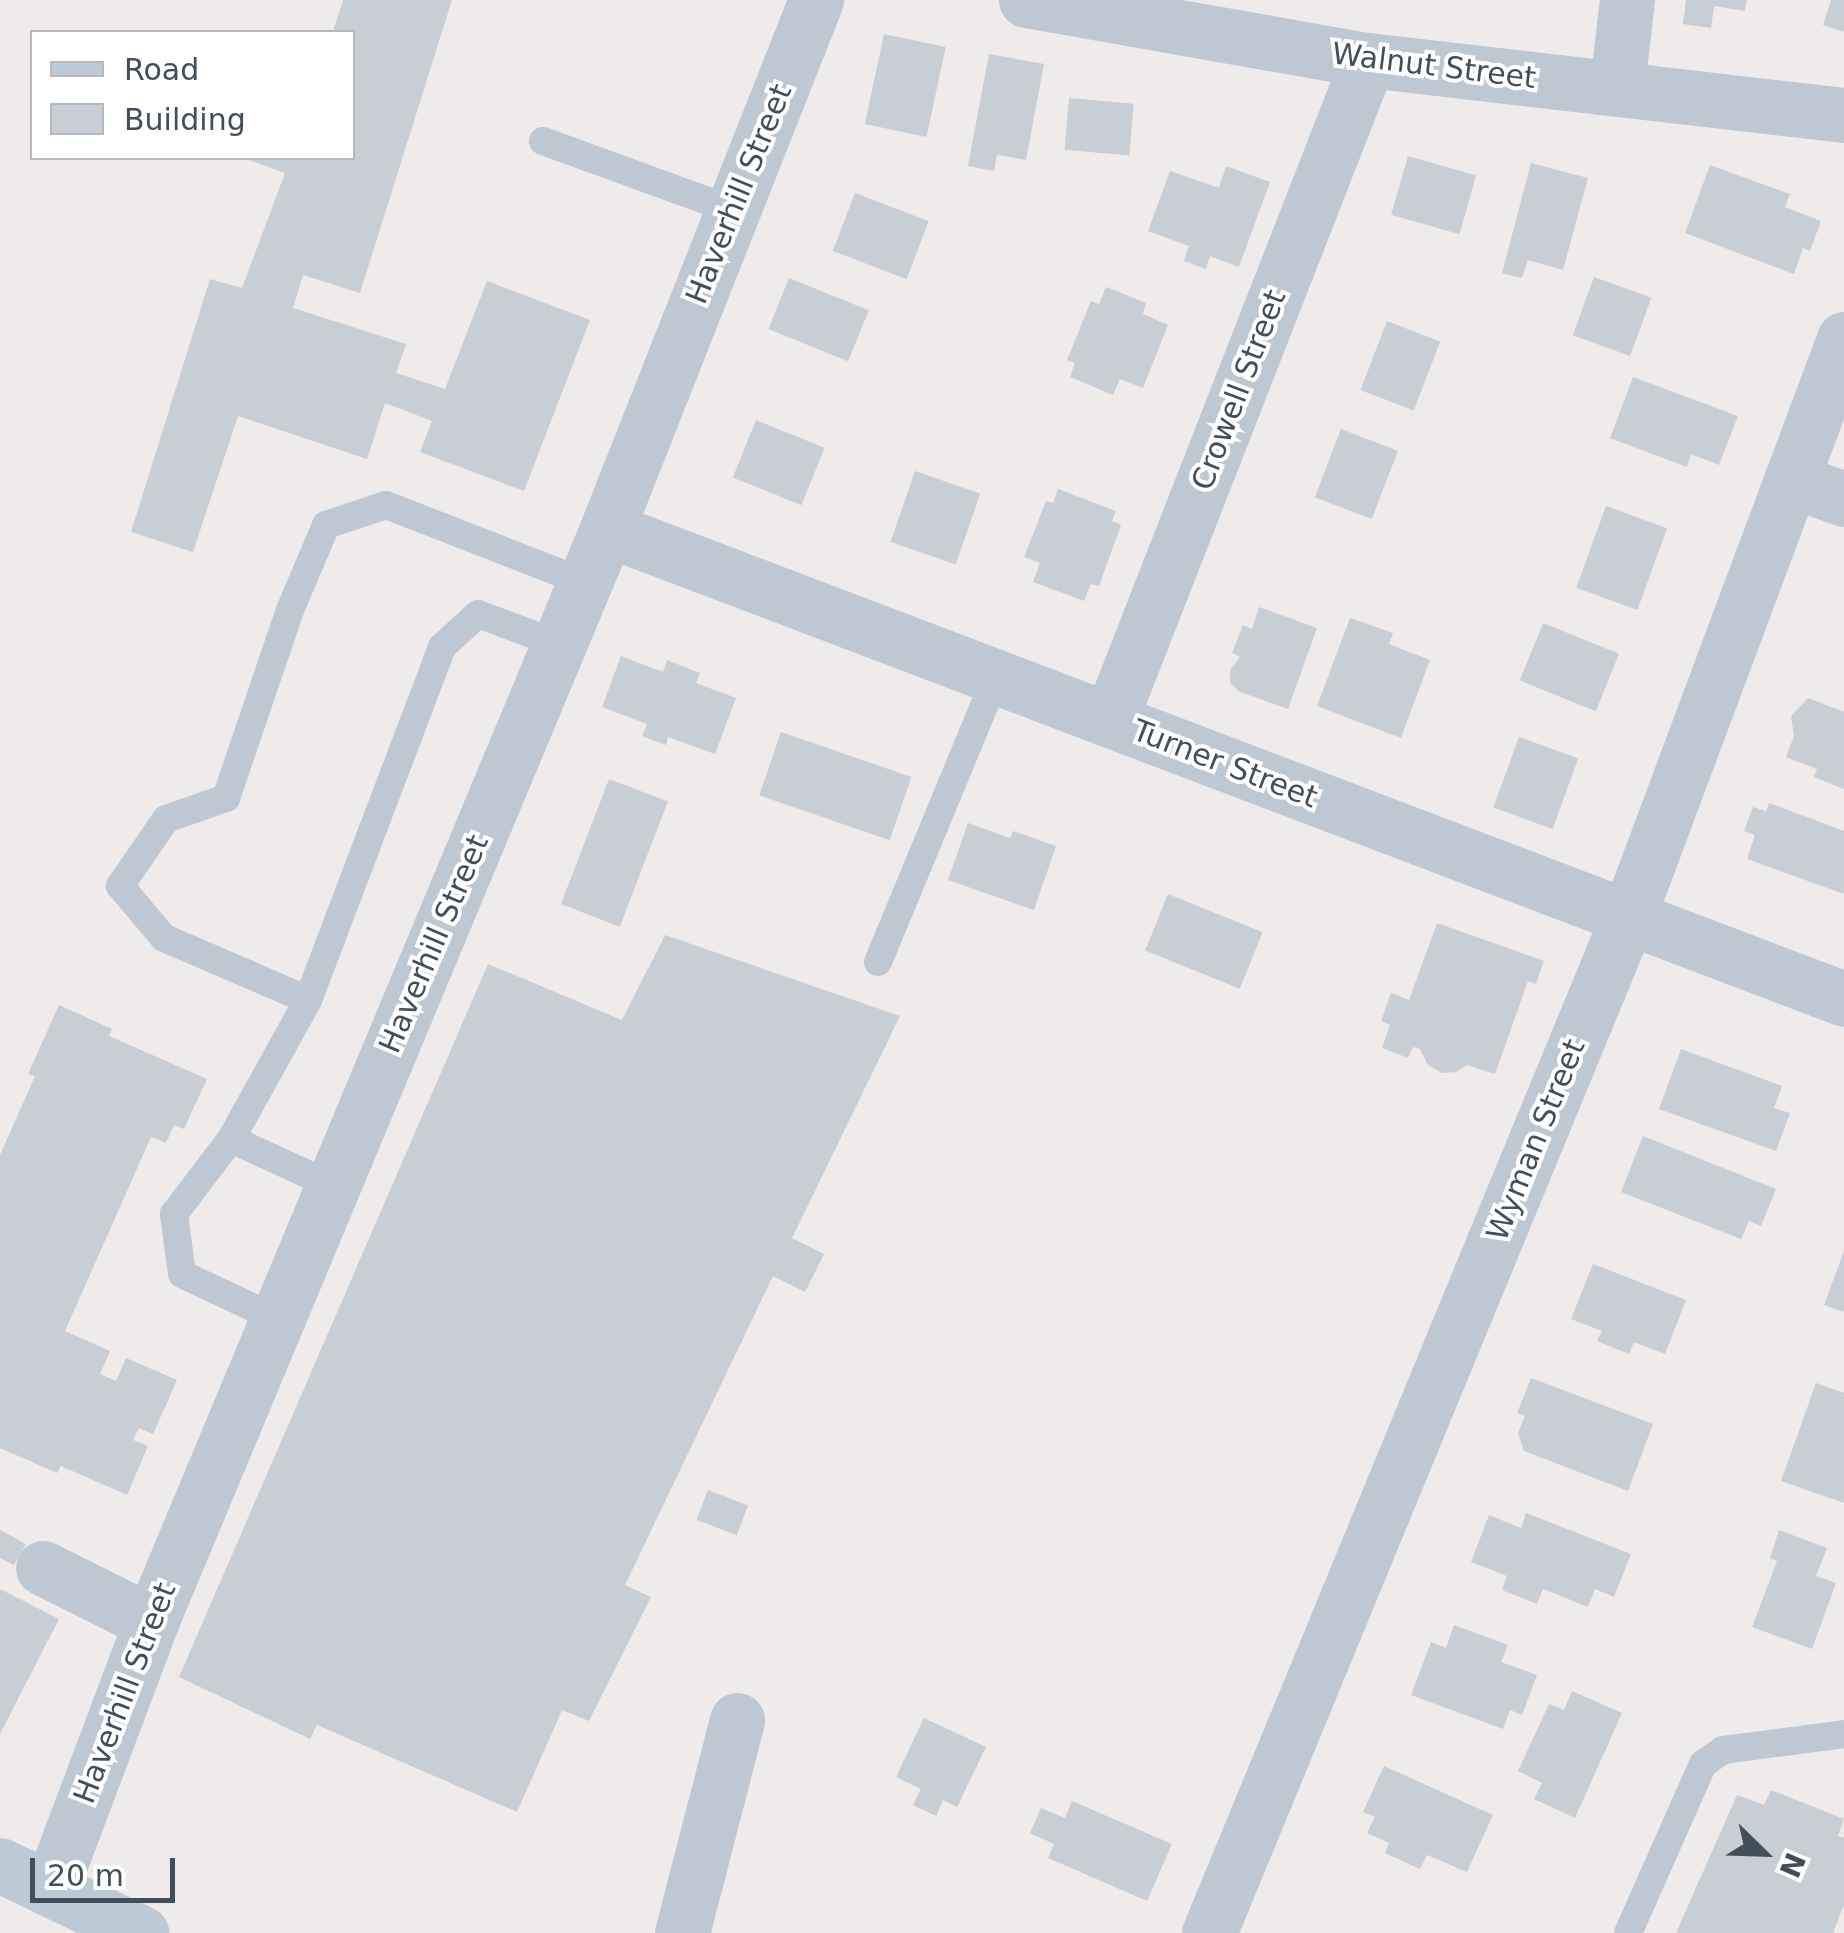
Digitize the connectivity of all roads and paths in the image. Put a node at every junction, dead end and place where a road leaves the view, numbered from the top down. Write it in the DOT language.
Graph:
graph roads {
  1 [pos="816,0"];
  2 [pos="1026,0"];
  3 [pos="1627,0"];
  4 [pos="1221,18"];
  5 [pos="1368,60"];
  6 [pos="1617,86"];
  7 [pos="1844,115"];
  8 [pos="543,141"];
  9 [pos="733,210"];
  10 [pos="1844,339"];
  11 [pos="1791,480"];
  12 [pos="1844,500"];
  13 [pos="606,529"];
  14 [pos="584,582"];
  15 [pos="558,644"];
  16 [pos="996,677"];
  17 [pos="1110,720"];
  18 [pos="1628,917"];
  19 [pos="878,962"];
  20 [pos="1844,999"];
  21 [pos="308,1000"];
  22 [pos="230,1140"];
  23 [pos="333,1186"];
  24 [pos="278,1318"];
  25 [pos="42,1568"];
  26 [pos="151,1622"];
  27 [pos="737,1720"];
  28 [pos="1844,1734"];
  29 [pos="0,1865"];
  30 [pos="50,1888"];
  31 [pos="140,1933"];
  32 [pos="682,1933"];
  33 [pos="1209,1933"];
  34 [pos="1628,1933"];
  1 -- 9 [label="street, Haverhill Street"];
  2 -- 4 [label="street, Walnut Street"];
  3 -- 6 [label="street"];
  4 -- 5 [label="street, Walnut Street"];
  5 -- 6 [label="street, Walnut Street"];
  5 -- 17 [label="street, Crowell Street"];
  6 -- 7 [label="street, Walnut Street"];
  8 -- 9 [label="lane"];
  9 -- 13 [label="street, Haverhill Street"];
  10 -- 11 [label="street, Wyman Street"];
  11 -- 12 [label="street"];
  11 -- 18 [label="street, Wyman Street"];
  13 -- 14 [label="street, Haverhill Street"];
  13 -- 16 [label="street, Turner Street"];
  14 -- 15 [label="street, Haverhill Street"];
  14 -- 21 [label="lane"];
  15 -- 21 [label="lane"];
  15 -- 23 [label="street, Haverhill Street"];
  16 -- 17 [label="street, Turner Street"];
  16 -- 19 [label="lane"];
  17 -- 18 [label="street, Turner Street"];
  18 -- 20 [label="street, Turner Street"];
  18 -- 33 [label="street, Wyman Street"];
  21 -- 22 [label="lane"];
  22 -- 23 [label="lane"];
  22 -- 24 [label="lane"];
  23 -- 24 [label="street, Haverhill Street"];
  24 -- 26 [label="street, Haverhill Street"];
  25 -- 26 [label="street"];
  26 -- 30 [label="street, Haverhill Street"];
  27 -- 32 [label="street"];
  28 -- 34 [label="lane"];
  29 -- 30 [label="main road"];
  30 -- 31 [label="main road"];
}
